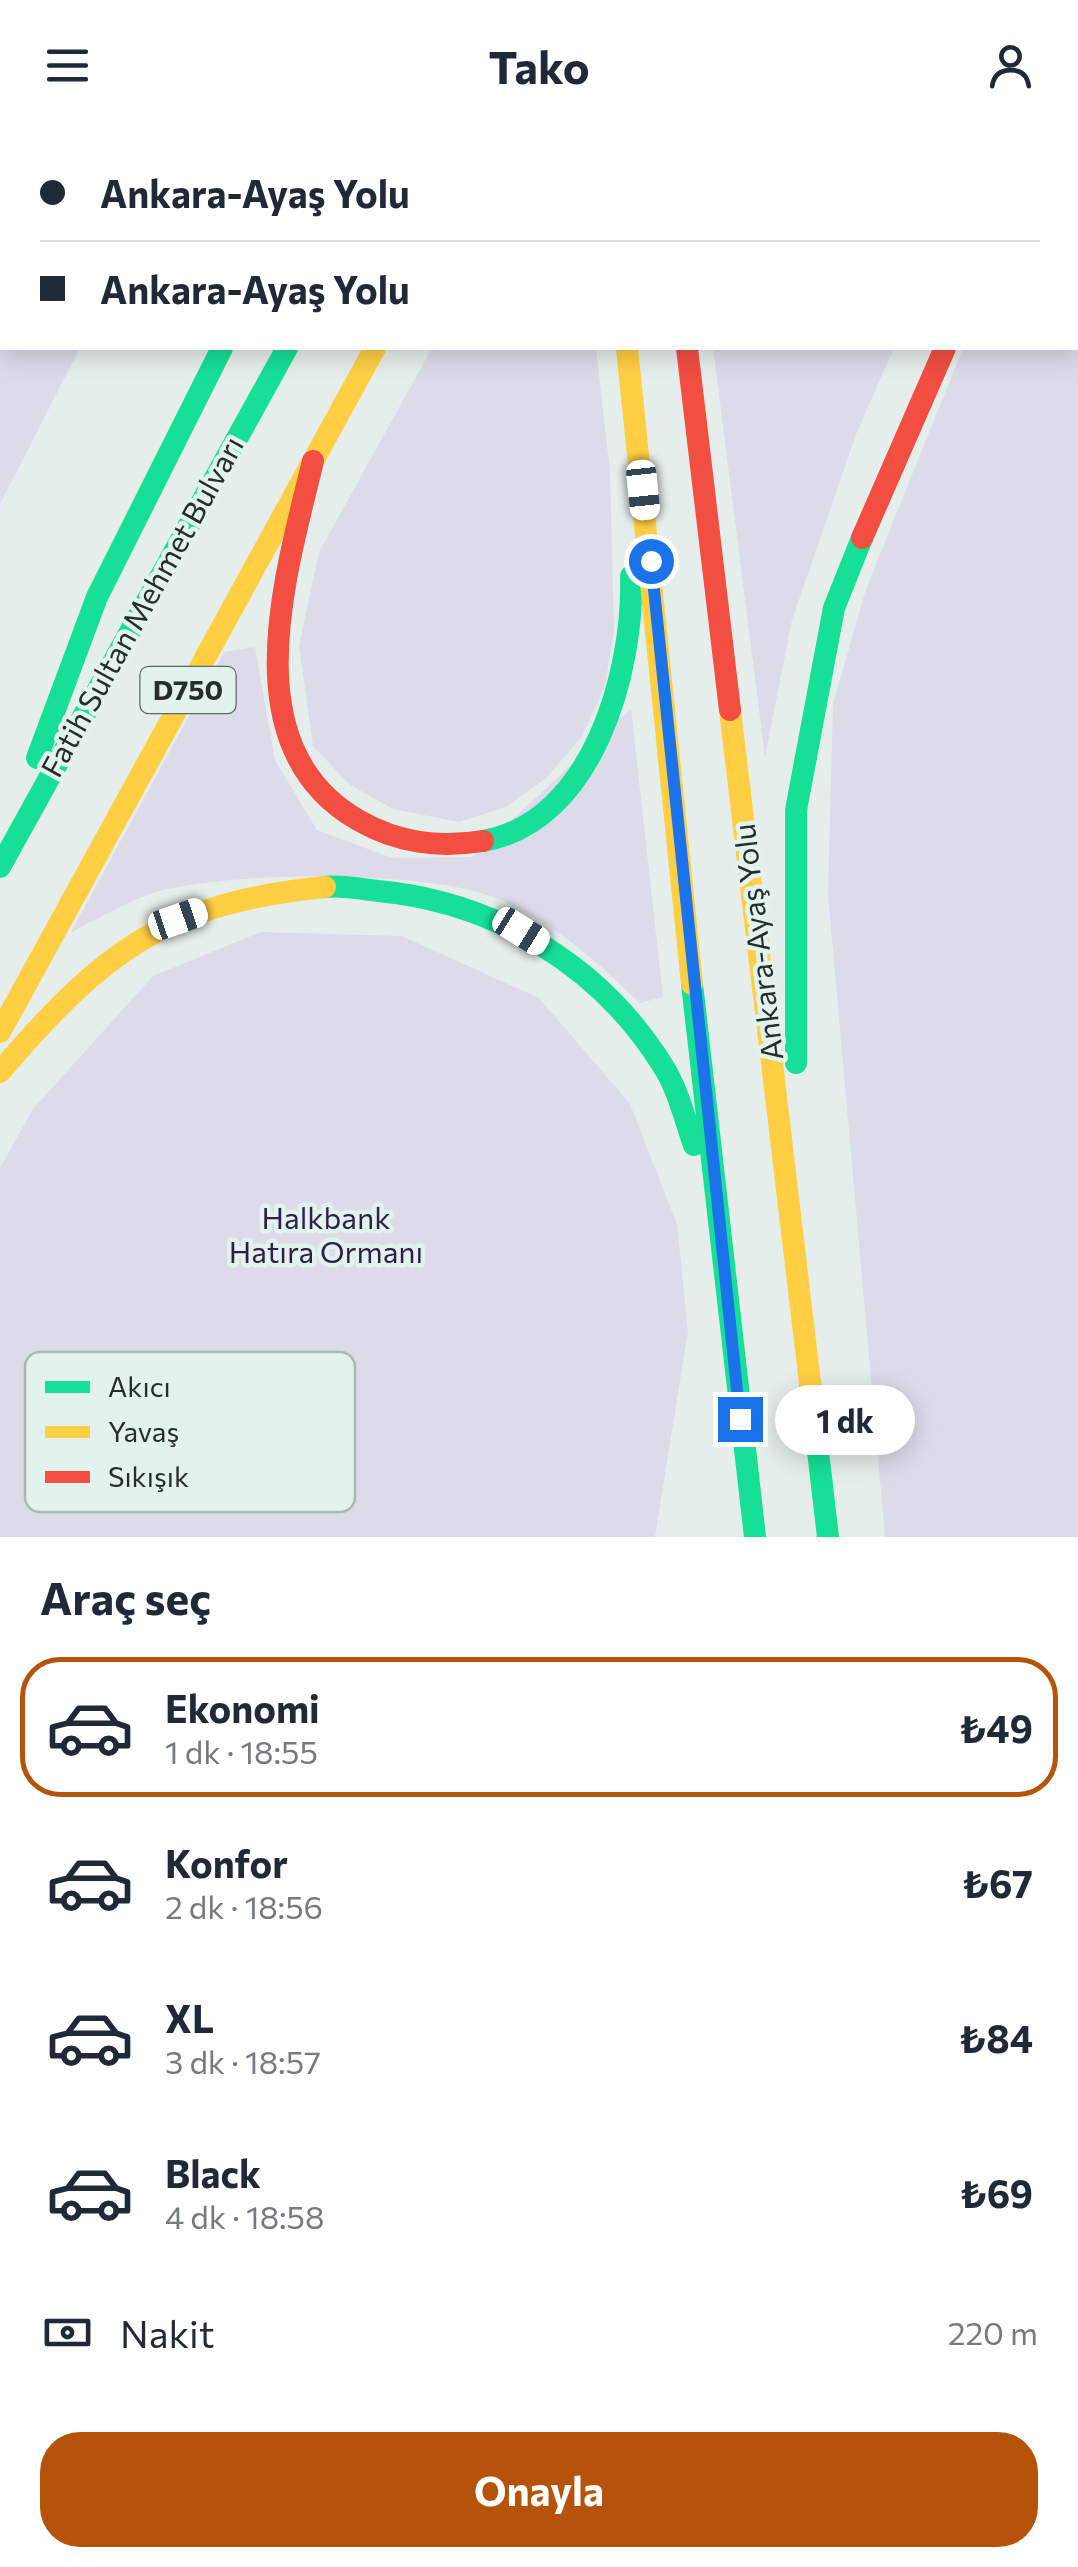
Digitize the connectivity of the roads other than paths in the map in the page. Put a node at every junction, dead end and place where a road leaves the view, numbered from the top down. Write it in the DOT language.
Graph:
graph roads {
  1 [pos="221,350"];
  2 [pos="286,350"];
  3 [pos="375,350"];
  4 [pos="610,350"];
  5 [pos="627,350"];
  6 [pos="687,350"];
  7 [pos="945,350"];
  8 [pos="313,462"];
  9 [pos="0,856"];
  10 [pos="0,867"];
  11 [pos="0,1032"];
  12 [pos="0,1072"];
  13 [pos="720,1261"];
  14 [pos="805,1332"];
  15 [pos="755,1537"];
  16 [pos="828,1537"];
  1 -- 9 [label="highway"];
  2 -- 10 [label="highway, Fatih Sultan Mehmet Bulvarı / D750"];
  3 -- 8 [label="highway, D750"];
  4 -- 8 [label="highway"];
  5 -- 13 [label="highway"];
  6 -- 14 [label="highway, Ankara-Ayaş Yolu"];
  7 -- 14 [label="highway"];
  8 -- 11 [label="highway, D750"];
  12 -- 13 [label="highway"];
  13 -- 15 [label="highway"];
  14 -- 16 [label="highway, Ankara-Ayaş Yolu"];
}
